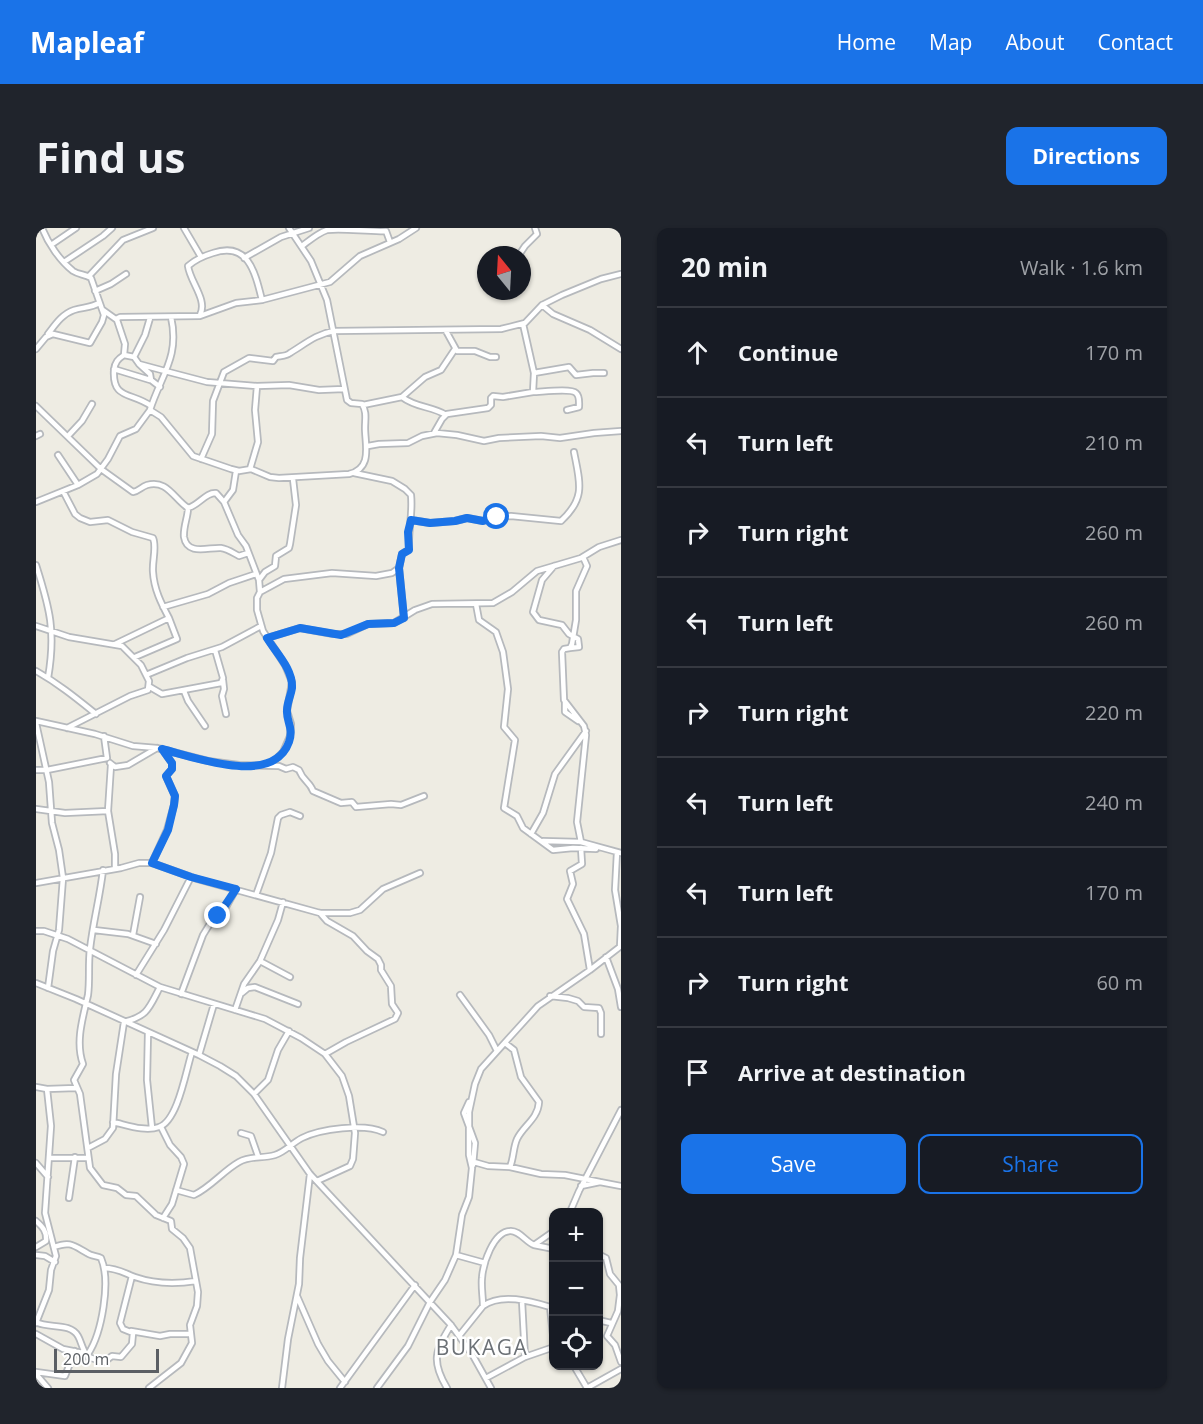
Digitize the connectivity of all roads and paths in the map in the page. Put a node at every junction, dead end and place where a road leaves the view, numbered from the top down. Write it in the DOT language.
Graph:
graph roads {
  1 [pos="76,228"];
  2 [pos="112,228"];
  3 [pos="153,228"];
  4 [pos="184,228"];
  5 [pos="289,228"];
  6 [pos="309,228"];
  7 [pos="416,228"];
  8 [pos="535,228"];
  9 [pos="43,229"];
  10 [pos="36,231"];
  11 [pos="135,231"];
  12 [pos="293,234"];
  13 [pos="390,242"];
  14 [pos="51,245"];
  15 [pos="302,246"];
  16 [pos="525,246"];
  17 [pos="201,257"];
  18 [pos="244,258"];
  19 [pos="64,262"];
  20 [pos="126,274"];
  21 [pos="621,274"];
  22 [pos="89,276"];
  23 [pos="319,284"];
  24 [pos="95,291"];
  25 [pos="262,300"];
  26 [pos="99,303"];
  27 [pos="542,305"];
  28 [pos="103,310"];
  29 [pos="200,316"];
  30 [pos="171,317"];
  31 [pos="150,318"];
  32 [pos="116,319"];
  33 [pos="523,324"];
  34 [pos="334,331"];
  35 [pos="446,331"];
  36 [pos="46,337"];
  37 [pos="36,349"];
  38 [pos="455,350"];
  39 [pos="621,350"];
  40 [pos="124,355"];
  41 [pos="134,357"];
  42 [pos="496,357"];
  43 [pos="140,364"];
  44 [pos="114,369"];
  45 [pos="165,371"];
  46 [pos="534,373"];
  47 [pos="604,374"];
  48 [pos="150,380"];
  49 [pos="220,382"];
  50 [pos="257,386"];
  51 [pos="160,387"];
  52 [pos="344,389"];
  53 [pos="533,392"];
  54 [pos="402,397"];
  55 [pos="92,404"];
  56 [pos="363,405"];
  57 [pos="36,406"];
  58 [pos="151,408"];
  59 [pos="567,410"];
  60 [pos="446,415"];
  61 [pos="621,431"];
  62 [pos="434,434"];
  63 [pos="68,436"];
  64 [pos="368,446"];
  65 [pos="574,452"];
  66 [pos="58,455"];
  67 [pos="201,459"];
  68 [pos="101,469"];
  69 [pos="250,469"];
  70 [pos="236,471"];
  71 [pos="354,473"];
  72 [pos="293,479"];
  73 [pos="78,485"];
  74 [pos="63,491"];
  75 [pos="36,502"];
  76 [pos="224,502"];
  77 [pos="188,508"];
  78 [pos="411,520"];
  79 [pos="621,540"];
  80 [pos="248,553"];
  81 [pos="583,557"];
  82 [pos="36,565"];
  83 [pos="554,566"];
  84 [pos="399,568"];
  85 [pos="256,574"];
  86 [pos="259,580"];
  87 [pos="260,592"];
  88 [pos="476,604"];
  89 [pos="163,607"];
  90 [pos="169,618"];
  91 [pos="404,618"];
  92 [pos="36,626"];
  93 [pos="261,626"];
  94 [pos="52,632"];
  95 [pos="573,636"];
  96 [pos="267,638"];
  97 [pos="115,644"];
  98 [pos="215,650"];
  99 [pos="135,657"];
  100 [pos="36,671"];
  101 [pos="146,675"];
  102 [pos="48,678"];
  103 [pos="223,680"];
  104 [pos="150,687"];
  105 [pos="184,691"];
  106 [pos="96,714"];
  107 [pos="226,714"];
  108 [pos="36,722"];
  109 [pos="205,726"];
  110 [pos="67,728"];
  111 [pos="586,731"];
  112 [pos="105,736"];
  113 [pos="159,749"];
  114 [pos="107,758"];
  115 [pos="111,765"];
  116 [pos="262,765"];
  117 [pos="36,770"];
  118 [pos="47,770"];
  119 [pos="424,796"];
  120 [pos="36,809"];
  121 [pos="51,811"];
  122 [pos="108,811"];
  123 [pos="300,816"];
  124 [pos="531,834"];
  125 [pos="543,841"];
  126 [pos="580,844"];
  127 [pos="619,853"];
  128 [pos="152,863"];
  129 [pos="115,869"];
  130 [pos="103,870"];
  131 [pos="420,873"];
  132 [pos="191,877"];
  133 [pos="63,878"];
  134 [pos="36,883"];
  135 [pos="236,889"];
  136 [pos="256,895"];
  137 [pos="140,897"];
  138 [pos="282,902"];
  139 [pos="320,913"];
  140 [pos="94,930"];
  141 [pos="36,931"];
  142 [pos="133,935"];
  143 [pos="58,936"];
  144 [pos="156,944"];
  145 [pos="620,946"];
  146 [pos="89,951"];
  147 [pos="606,957"];
  148 [pos="260,962"];
  149 [pos="590,970"];
  150 [pos="136,975"];
  151 [pos="290,977"];
  152 [pos="36,983"];
  153 [pos="160,987"];
  154 [pos="48,988"];
  155 [pos="181,994"];
  156 [pos="460,995"];
  157 [pos="550,996"];
  158 [pos="238,997"];
  159 [pos="86,1004"];
  160 [pos="214,1004"];
  161 [pos="298,1004"];
  162 [pos="621,1007"];
  163 [pos="235,1010"];
  164 [pos="124,1022"];
  165 [pos="289,1031"];
  166 [pos="148,1032"];
  167 [pos="601,1034"];
  168 [pos="505,1043"];
  169 [pos="497,1051"];
  170 [pos="192,1052"];
  171 [pos="325,1054"];
  172 [pos="200,1055"];
  173 [pos="36,1086"];
  174 [pos="76,1088"];
  175 [pos="47,1089"];
  176 [pos="254,1094"];
  177 [pos="621,1110"];
  178 [pos="113,1122"];
  179 [pos="468,1126"];
  180 [pos="161,1127"];
  181 [pos="354,1127"];
  182 [pos="152,1128"];
  183 [pos="241,1132"];
  184 [pos="383,1132"];
  185 [pos="290,1146"];
  186 [pos="88,1148"];
  187 [pos="258,1156"];
  188 [pos="75,1157"];
  189 [pos="50,1158"];
  190 [pos="88,1158"];
  191 [pos="36,1162"];
  192 [pos="474,1162"];
  193 [pos="510,1167"];
  194 [pos="472,1168"];
  195 [pos="310,1174"];
  196 [pos="48,1177"];
  197 [pos="585,1179"];
  198 [pos="316,1181"];
  199 [pos="600,1182"];
  200 [pos="581,1186"];
  201 [pos="621,1186"];
  202 [pos="176,1190"];
  203 [pos="69,1198"];
  204 [pos="572,1208"];
  205 [pos="45,1213"];
  206 [pos="36,1215"];
  207 [pos="163,1218"];
  208 [pos="36,1221"];
  209 [pos="549,1234"];
  210 [pos="534,1245"];
  211 [pos="36,1246"];
  212 [pos="54,1247"];
  213 [pos="549,1248"];
  214 [pos="36,1255"];
  215 [pos="456,1256"];
  216 [pos="603,1256"];
  217 [pos="55,1262"];
  218 [pos="485,1263"];
  219 [pos="104,1268"];
  220 [pos="132,1276"];
  221 [pos="196,1281"];
  222 [pos="415,1285"];
  223 [pos="297,1296"];
  224 [pos="522,1301"];
  225 [pos="430,1302"];
  226 [pos="483,1306"];
  227 [pos="549,1306"];
  228 [pos="620,1306"];
  229 [pos="603,1321"];
  230 [pos="36,1322"];
  231 [pos="611,1323"];
  232 [pos="451,1325"];
  233 [pos="131,1331"];
  234 [pos="36,1334"];
  235 [pos="191,1334"];
  236 [pos="459,1335"];
  237 [pos="607,1338"];
  238 [pos="603,1339"];
  239 [pos="549,1348"];
  240 [pos="75,1351"];
  241 [pos="87,1356"];
  242 [pos="525,1357"];
  243 [pos="621,1362"];
  244 [pos="621,1369"];
  245 [pos="577,1370"];
  246 [pos="36,1373"];
  247 [pos="486,1378"];
  248 [pos="344,1386"];
  249 [pos="48,1388"];
  250 [pos="148,1388"];
  251 [pos="282,1388"];
  252 [pos="377,1388"];
  253 [pos="447,1388"];
  254 [pos="491,1388"];
  255 [pos="587,1388"];
  1 -- 14 [label="street"];
  2 -- 19 [label="street"];
  3 -- 11 [label="street"];
  4 -- 17 [label="street"];
  5 -- 12 [label="street"];
  6 -- 12 [label="street"];
  7 -- 13 [label="street"];
  8 -- 16 [label="street"];
  9 -- 10 [label="street"];
  9 -- 14 [label="street"];
  11 -- 22 [label="street"];
  12 -- 15 [label="street"];
  12 -- 18 [label="street"];
  13 -- 15 [label="street"];
  13 -- 23 [label="street"];
  14 -- 19 [label="street"];
  15 -- 23 [label="street"];
  17 -- 18 [label="street"];
  17 -- 29 [label="street"];
  18 -- 25 [label="street"];
  19 -- 22 [label="street"];
  20 -- 24 [label="street"];
  21 -- 27 [label="street"];
  22 -- 24 [label="street"];
  23 -- 25 [label="street"];
  23 -- 34 [label="street"];
  24 -- 26 [label="street"];
  25 -- 29 [label="street"];
  26 -- 28 [label="street"];
  26 -- 36 [label="street"];
  27 -- 33 [label="street"];
  27 -- 39 [label="street"];
  28 -- 32 [label="street"];
  28 -- 36 [label="street"];
  29 -- 30 [label="street"];
  30 -- 31 [label="street"];
  30 -- 45 [label="street"];
  31 -- 32 [label="street"];
  31 -- 41 [label="street"];
  32 -- 40 [label="street"];
  33 -- 35 [label="street"];
  33 -- 46 [label="street"];
  34 -- 35 [label="street"];
  34 -- 49 [label="street"];
  34 -- 52 [label="street"];
  35 -- 38 [label="street"];
  36 -- 37 [label="street"];
  38 -- 42 [label="street"];
  38 -- 54 [label="street"];
  40 -- 41 [label="street"];
  40 -- 44 [label="street"];
  41 -- 43 [label="street"];
  43 -- 45 [label="street"];
  43 -- 48 [label="street"];
  44 -- 48 [label="street"];
  44 -- 58 [label="street"];
  45 -- 49 [label="street"];
  45 -- 51 [label="street"];
  46 -- 47 [label="street"];
  46 -- 53 [label="street"];
  48 -- 51 [label="street"];
  49 -- 50 [label="street"];
  49 -- 67 [label="street"];
  50 -- 52 [label="street"];
  50 -- 69 [label="street"];
  51 -- 58 [label="street"];
  52 -- 56 [label="street"];
  53 -- 59 [label="street"];
  53 -- 60 [label="street"];
  54 -- 56 [label="street"];
  54 -- 60 [label="street"];
  55 -- 63 [label="street"];
  56 -- 64 [label="street"];
  57 -- 63 [label="street"];
  58 -- 67 [label="street"];
  58 -- 68 [label="street"];
  60 -- 62 [label="street"];
  61 -- 62 [label="street"];
  62 -- 64 [label="street"];
  63 -- 68 [label="street"];
  64 -- 71 [label="street"];
  65 -- 78 [label="street"];
  66 -- 73 [label="street"];
  67 -- 70 [label="street"];
  68 -- 73 [label="street"];
  68 -- 77 [label="street"];
  69 -- 70 [label="street"];
  69 -- 72 [label="street"];
  70 -- 76 [label="street"];
  71 -- 72 [label="street"];
  71 -- 78 [label="street"];
  72 -- 86 [label="street"];
  73 -- 74 [label="street"];
  74 -- 75 [label="street"];
  74 -- 89 [label="street"];
  76 -- 77 [label="street"];
  76 -- 80 [label="street"];
  77 -- 80 [label="street"];
  78 -- 84 [label="street"];
  79 -- 81 [label="street"];
  80 -- 85 [label="street"];
  81 -- 83 [label="street"];
  81 -- 95 [label="street"];
  82 -- 94 [label="street"];
  83 -- 88 [label="street"];
  83 -- 95 [label="street"];
  84 -- 87 [label="street"];
  84 -- 91 [label="street"];
  85 -- 86 [label="street"];
  85 -- 89 [label="street"];
  86 -- 87 [label="street"];
  87 -- 93 [label="street"];
  88 -- 91 [label="street"];
  88 -- 124 [label="street"];
  89 -- 90 [label="street"];
  90 -- 97 [label="street"];
  90 -- 99 [label="street"];
  91 -- 96 [label="street"];
  92 -- 94 [label="street"];
  93 -- 96 [label="street"];
  93 -- 98 [label="street"];
  94 -- 97 [label="street"];
  94 -- 102 [label="street"];
  95 -- 111 [label="street"];
  96 -- 116 [label="street"];
  97 -- 99 [label="street"];
  98 -- 101 [label="street"];
  98 -- 103 [label="street"];
  99 -- 101 [label="street"];
  100 -- 102 [label="street"];
  101 -- 104 [label="street"];
  102 -- 106 [label="street"];
  103 -- 105 [label="street"];
  103 -- 107 [label="street"];
  104 -- 105 [label="street"];
  104 -- 106 [label="street"];
  105 -- 109 [label="street"];
  106 -- 110 [label="street"];
  108 -- 110 [label="street"];
  108 -- 118 [label="street"];
  110 -- 112 [label="street"];
  111 -- 124 [label="street"];
  111 -- 126 [label="street"];
  112 -- 113 [label="street"];
  112 -- 114 [label="street"];
  113 -- 115 [label="street"];
  113 -- 116 [label="street"];
  113 -- 128 [label="street"];
  114 -- 115 [label="street"];
  114 -- 118 [label="street"];
  115 -- 122 [label="street"];
  116 -- 119 [label="street"];
  117 -- 118 [label="street"];
  118 -- 121 [label="street"];
  120 -- 121 [label="street"];
  121 -- 122 [label="street"];
  121 -- 133 [label="street"];
  122 -- 129 [label="street"];
  123 -- 136 [label="street"];
  124 -- 125 [label="street"];
  125 -- 126 [label="street"];
  125 -- 126 [label="street"];
  126 -- 127 [label="street"];
  126 -- 149 [label="street"];
  127 -- 145 [label="street"];
  128 -- 129 [label="street"];
  128 -- 132 [label="street"];
  129 -- 130 [label="street"];
  130 -- 133 [label="street"];
  130 -- 140 [label="street"];
  131 -- 139 [label="street"];
  132 -- 135 [label="street"];
  132 -- 144 [label="street"];
  133 -- 134 [label="street"];
  133 -- 143 [label="street"];
  135 -- 136 [label="street"];
  135 -- 155 [label="street"];
  136 -- 138 [label="street"];
  137 -- 142 [label="street"];
  138 -- 139 [label="street"];
  138 -- 148 [label="street"];
  139 -- 171 [label="street"];
  140 -- 142 [label="street"];
  140 -- 146 [label="street"];
  141 -- 143 [label="street"];
  142 -- 144 [label="street"];
  143 -- 146 [label="street"];
  143 -- 154 [label="street"];
  144 -- 150 [label="street"];
  145 -- 147 [label="street"];
  146 -- 150 [label="street"];
  146 -- 159 [label="street"];
  147 -- 149 [label="street"];
  147 -- 162 [label="street"];
  148 -- 151 [label="street"];
  148 -- 158 [label="street"];
  149 -- 157 [label="street"];
  150 -- 153 [label="street"];
  152 -- 154 [label="street"];
  153 -- 155 [label="street"];
  153 -- 164 [label="street"];
  154 -- 159 [label="street"];
  155 -- 160 [label="street"];
  156 -- 169 [label="street"];
  157 -- 167 [label="street"];
  157 -- 168 [label="street"];
  158 -- 161 [label="street"];
  158 -- 163 [label="street"];
  159 -- 164 [label="street"];
  159 -- 174 [label="street"];
  160 -- 163 [label="street"];
  160 -- 172 [label="street"];
  163 -- 165 [label="street"];
  164 -- 166 [label="street"];
  164 -- 178 [label="street"];
  165 -- 171 [label="street"];
  165 -- 176 [label="street"];
  166 -- 170 [label="street"];
  166 -- 182 [label="street"];
  168 -- 169 [label="street"];
  168 -- 193 [label="street"];
  169 -- 179 [label="street"];
  170 -- 172 [label="street"];
  170 -- 180 [label="street"];
  171 -- 181 [label="street"];
  172 -- 176 [label="street"];
  173 -- 175 [label="street"];
  174 -- 175 [label="street"];
  174 -- 186 [label="street"];
  175 -- 189 [label="street"];
  176 -- 185 [label="street"];
  177 -- 197 [label="street"];
  178 -- 182 [label="street"];
  178 -- 186 [label="street"];
  179 -- 192 [label="street"];
  179 -- 194 [label="street"];
  180 -- 182 [label="street"];
  180 -- 202 [label="street"];
  181 -- 184 [label="street"];
  181 -- 185 [label="street"];
  181 -- 198 [label="street"];
  183 -- 187 [label="street"];
  185 -- 187 [label="street"];
  185 -- 195 [label="street"];
  186 -- 190 [label="street"];
  187 -- 202 [label="street"];
  188 -- 189 [label="street"];
  188 -- 190 [label="street"];
  188 -- 203 [label="street"];
  189 -- 196 [label="street"];
  190 -- 207 [label="street"];
  191 -- 196 [label="street"];
  192 -- 193 [label="street"];
  192 -- 194 [label="street"];
  193 -- 197 [label="street"];
  194 -- 215 [label="street"];
  195 -- 198 [label="street"];
  195 -- 223 [label="street"];
  196 -- 205 [label="street"];
  197 -- 199 [label="street"];
  197 -- 200 [label="street"];
  198 -- 222 [label="street"];
  199 -- 200 [label="street"];
  199 -- 201 [label="street"];
  200 -- 204 [label="street"];
  202 -- 207 [label="street"];
  205 -- 206 [label="street"];
  205 -- 212 [label="street"];
  207 -- 221 [label="street"];
  208 -- 211 [label="street"];
  209 -- 210 [label="street"];
  210 -- 213 [label="street"];
  210 -- 218 [label="street"];
  212 -- 217 [label="street"];
  212 -- 219 [label="street"];
  214 -- 217 [label="street"];
  215 -- 218 [label="street"];
  215 -- 225 [label="street"];
  216 -- 228 [label="street"];
  217 -- 230 [label="street"];
  218 -- 226 [label="street"];
  219 -- 220 [label="street"];
  219 -- 241 [label="street"];
  220 -- 221 [label="street"];
  220 -- 233 [label="street"];
  221 -- 235 [label="street"];
  222 -- 225 [label="street"];
  222 -- 248 [label="street"];
  223 -- 248 [label="street"];
  223 -- 251 [label="street"];
  224 -- 226 [label="street"];
  224 -- 227 [label="street"];
  224 -- 242 [label="street"];
  225 -- 232 [label="street"];
  225 -- 252 [label="street"];
  226 -- 236 [label="street"];
  228 -- 231 [label="street"];
  229 -- 231 [label="street"];
  230 -- 241 [label="street"];
  231 -- 237 [label="street"];
  232 -- 236 [label="street"];
  232 -- 253 [label="street"];
  233 -- 235 [label="street"];
  233 -- 241 [label="street"];
  234 -- 240 [label="street"];
  235 -- 250 [label="street"];
  236 -- 247 [label="street"];
  237 -- 238 [label="street"];
  237 -- 243 [label="street"];
  239 -- 242 [label="street"];
  240 -- 241 [label="street"];
  240 -- 246 [label="street"];
  242 -- 247 [label="street"];
  244 -- 255 [label="street"];
  245 -- 255 [label="street"];
  246 -- 249 [label="street"];
  247 -- 254 [label="street"];
}
